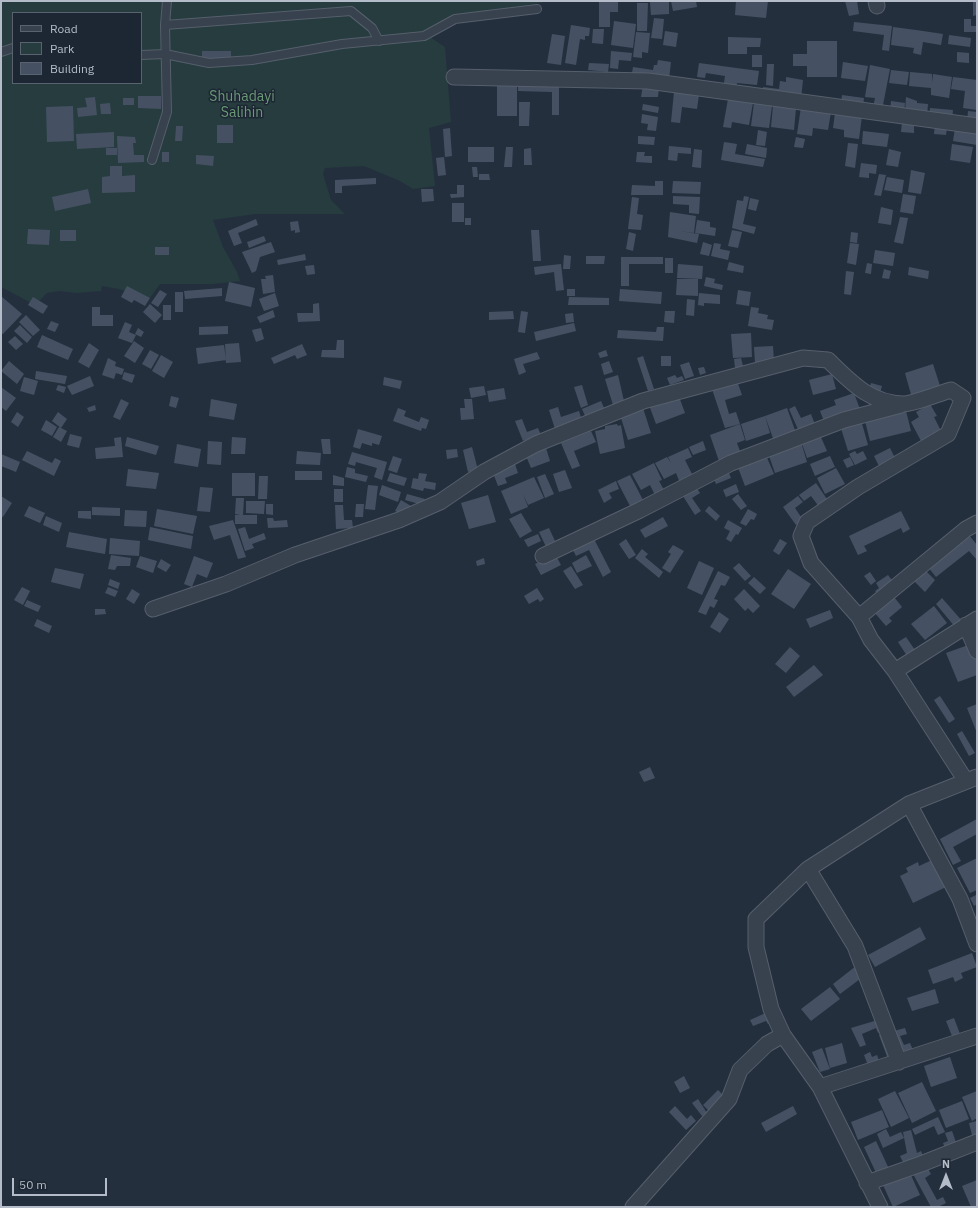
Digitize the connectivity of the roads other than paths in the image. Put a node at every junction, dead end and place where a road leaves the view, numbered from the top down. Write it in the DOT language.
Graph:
graph roads {
  1 [pos="167,1"];
  2 [pos="537,9"];
  3 [pos="165,25"];
  4 [pos="379,41"];
  5 [pos="12,48"];
  6 [pos="1,52"];
  7 [pos="165,54"];
  8 [pos="142,55"];
  9 [pos="454,77"];
  10 [pos="977,126"];
  11 [pos="152,160"];
  12 [pos="904,404"];
  13 [pos="977,523"];
  14 [pos="543,556"];
  15 [pos="153,609"];
  16 [pos="859,617"];
  17 [pos="972,622"];
  18 [pos="977,651"];
  19 [pos="895,671"];
  20 [pos="971,779"];
  21 [pos="909,804"];
  22 [pos="808,869"];
  23 [pos="977,944"];
  24 [pos="783,1035"];
  25 [pos="977,1036"];
  26 [pos="899,1062"];
  27 [pos="820,1087"];
  28 [pos="977,1142"];
  29 [pos="867,1183"];
  30 [pos="633,1207"];
  31 [pos="880,1207"];
  1 -- 3 [label="lane"];
  2 -- 4 [label="lane"];
  3 -- 4 [label="lane"];
  3 -- 7 [label="lane"];
  4 -- 7 [label="lane"];
  5 -- 6 [label="lane"];
  7 -- 8 [label="lane"];
  7 -- 11 [label="lane"];
  9 -- 10 [label="street"];
  12 -- 14 [label="street"];
  12 -- 15 [label="street"];
  12 -- 16 [label="street"];
  13 -- 16 [label="street"];
  16 -- 19 [label="street"];
  17 -- 18 [label="street"];
  17 -- 19 [label="street"];
  19 -- 20 [label="street"];
  20 -- 21 [label="street"];
  21 -- 22 [label="street"];
  21 -- 23 [label="street"];
  22 -- 24 [label="street"];
  22 -- 26 [label="street"];
  24 -- 27 [label="street"];
  24 -- 30 [label="street"];
  25 -- 26 [label="street"];
  26 -- 27 [label="street"];
  27 -- 29 [label="street"];
  28 -- 29 [label="street"];
  29 -- 31 [label="street"];
}
